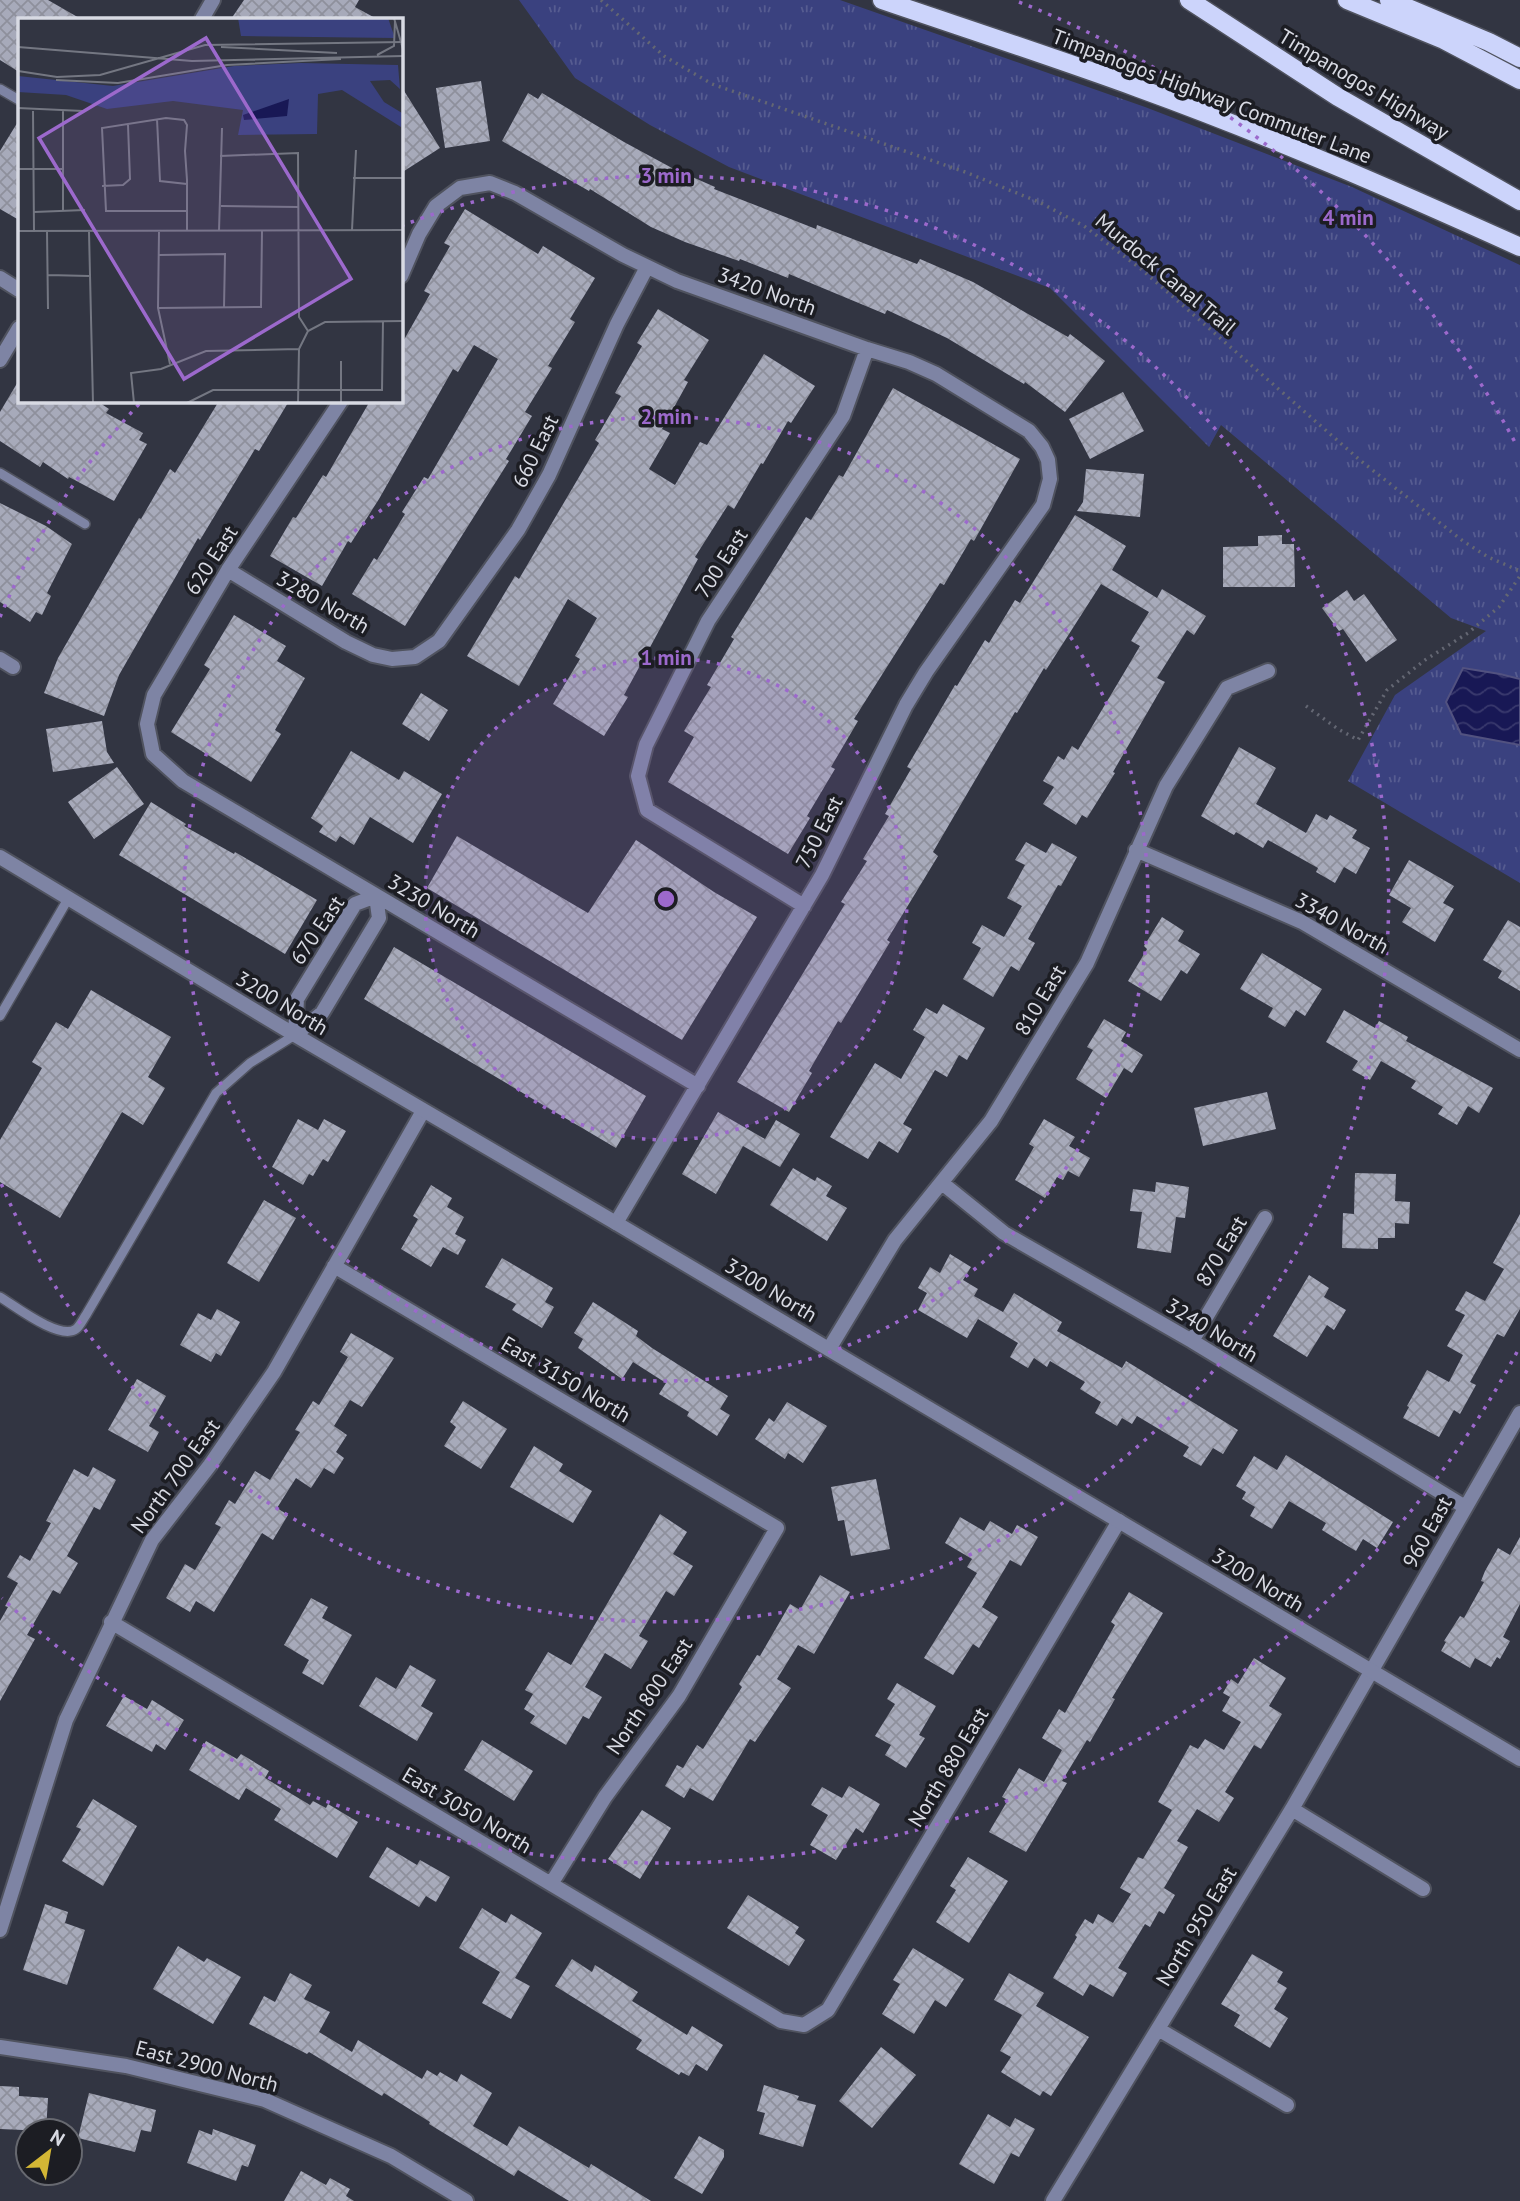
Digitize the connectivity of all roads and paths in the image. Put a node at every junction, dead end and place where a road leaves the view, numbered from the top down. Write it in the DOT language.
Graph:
graph roads {
  1 [pos="213,0"];
  2 [pos="601,0"];
  3 [pos="882,0"];
  4 [pos="1189,0"];
  5 [pos="1347,0"];
  6 [pos="1389,0"];
  7 [pos="203,18"];
  8 [pos="1520,58"];
  9 [pos="1520,80"];
  10 [pos="0,89"];
  11 [pos="18,99"];
  12 [pos="1520,201"];
  13 [pos="1520,247"];
  14 [pos="646,267"];
  15 [pos="402,274"];
  16 [pos="0,278"];
  17 [pos="18,289"];
  18 [pos="18,330"];
  19 [pos="866,349"];
  20 [pos="0,360"];
  21 [pos="340,402"];
  22 [pos="1048,460"];
  23 [pos="0,473"];
  24 [pos="85,524"];
  25 [pos="228,570"];
  26 [pos="1520,574"];
  27 [pos="439,641"];
  28 [pos="0,659"];
  29 [pos="13,667"];
  30 [pos="1268,671"];
  31 [pos="1306,706"];
  32 [pos="153,754"];
  33 [pos="1136,850"];
  34 [pos="0,857"];
  35 [pos="376,896"];
  36 [pos="68,899"];
  37 [pos="804,906"];
  38 [pos="0,1016"];
  39 [pos="296,1035"];
  40 [pos="1520,1050"];
  41 [pos="698,1086"];
  42 [pos="423,1111"];
  43 [pos="942,1183"];
  44 [pos="1265,1218"];
  45 [pos="616,1223"];
  46 [pos="334,1266"];
  47 [pos="0,1297"];
  48 [pos="1192,1341"];
  49 [pos="828,1349"];
  50 [pos="1520,1413"];
  51 [pos="1465,1507"];
  52 [pos="1119,1521"];
  53 [pos="776,1528"];
  54 [pos="111,1622"];
  55 [pos="1372,1671"];
  56 [pos="1520,1759"];
  57 [pos="1292,1809"];
  58 [pos="551,1884"];
  59 [pos="1423,1889"];
  60 [pos="0,1930"];
  61 [pos="804,2025"];
  62 [pos="1158,2029"];
  63 [pos="0,2047"];
  64 [pos="1287,2105"];
  65 [pos="466,2201"];
  66 [pos="1053,2201"];
  1 -- 7 [label="street"];
  2 -- 26 [label="path, Murdock Canal Trail"];
  3 -- 13 [label="main road, Timpanogos Highway Commuter Lane"];
  4 -- 12 [label="main road, Timpanogos Highway"];
  5 -- 9 [label="main road"];
  6 -- 8 [label="main road"];
  10 -- 11 [label="lane"];
  14 -- 15 [label="street, 3420 North"];
  14 -- 19 [label="street, 3420 North"];
  14 -- 27 [label="street, 660 East"];
  16 -- 17 [label="street"];
  18 -- 20 [label="street"];
  19 -- 22 [label="street, 3420 North"];
  19 -- 37 [label="street, 700 East"];
  21 -- 25 [label="street, 620 East"];
  22 -- 37 [label="street, 750 East"];
  23 -- 24 [label="lane"];
  25 -- 27 [label="street, 3280 North"];
  25 -- 32 [label="street, 620 East"];
  26 -- 31 [label="path"];
  28 -- 29 [label="street"];
  30 -- 33 [label="street, 810 East"];
  32 -- 35 [label="street, 3230 North"];
  33 -- 40 [label="street, 3340 North"];
  33 -- 43 [label="street, 810 East"];
  34 -- 36 [label="street, 3200 North"];
  35 -- 39 [label="street, 670 East"];
  35 -- 39 [label="street, 670 East"];
  35 -- 41 [label="street, 3230 North"];
  36 -- 38 [label="lane"];
  36 -- 39 [label="street, 3200 North"];
  37 -- 41 [label="street, 750 East"];
  39 -- 42 [label="street, 3200 North"];
  39 -- 47 [label="lane"];
  41 -- 45 [label="street, 750 East"];
  42 -- 45 [label="street, 3200 North"];
  42 -- 46 [label="street, North 700 East"];
  43 -- 48 [label="street, 3240 North"];
  43 -- 49 [label="street, 810 East"];
  44 -- 48 [label="street, 870 East"];
  45 -- 49 [label="street, 3200 North"];
  46 -- 53 [label="street, East 3150 North"];
  46 -- 54 [label="street, North 700 East"];
  48 -- 51 [label="street, 3240 North"];
  49 -- 52 [label="street, 3200 North"];
  50 -- 51 [label="street, 960 East"];
  51 -- 55 [label="street, 960 East"];
  52 -- 55 [label="street, 3200 North"];
  52 -- 61 [label="street, North 880 East"];
  53 -- 58 [label="street, North 800 East"];
  54 -- 58 [label="street, East 3050 North"];
  54 -- 60 [label="street, North 700 East"];
  55 -- 56 [label="street, 3200 North"];
  55 -- 57 [label="street, North 950 East"];
  57 -- 59 [label="street"];
  57 -- 62 [label="street, North 950 East"];
  58 -- 61 [label="street, East 3050 North"];
  62 -- 64 [label="street"];
  62 -- 66 [label="street, North 950 East"];
  63 -- 65 [label="street, East 2900 North"];
}
